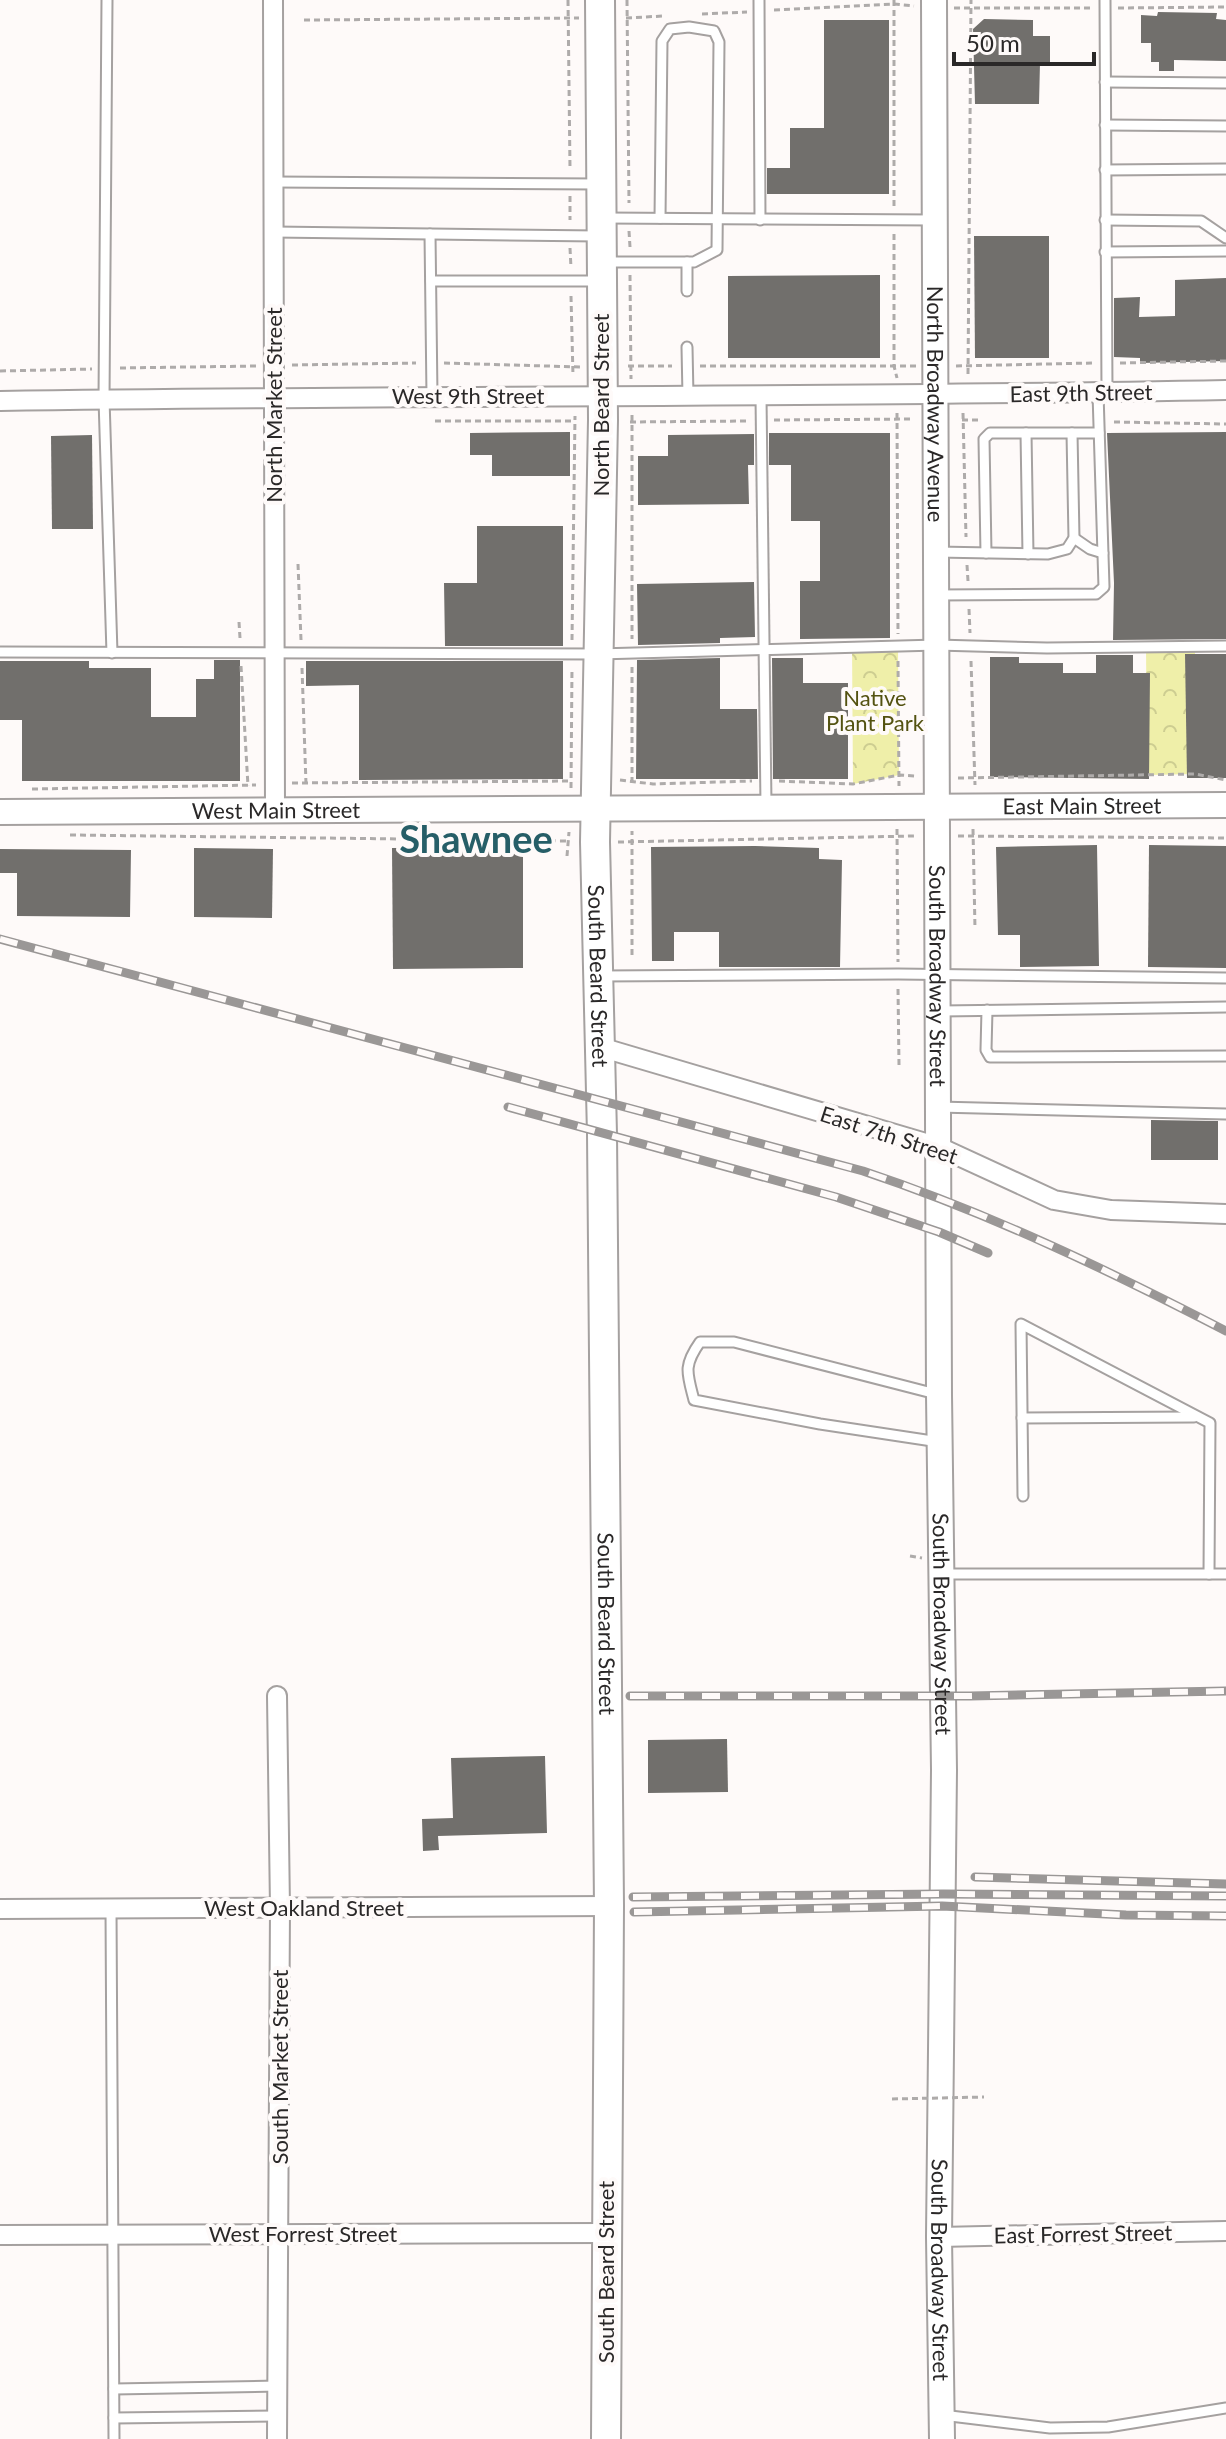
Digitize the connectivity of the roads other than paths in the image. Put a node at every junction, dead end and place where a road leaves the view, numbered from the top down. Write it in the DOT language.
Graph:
graph roads {
  1 [pos="107,0"];
  2 [pos="273,0"];
  3 [pos="600,0"];
  4 [pos="759,0"];
  5 [pos="934,0"];
  6 [pos="1105,0"];
  7 [pos="1105,82"];
  8 [pos="1226,83"];
  9 [pos="1105,125"];
  10 [pos="1226,126"];
  11 [pos="1226,169"];
  12 [pos="1105,170"];
  13 [pos="274,182"];
  14 [pos="601,184"];
  15 [pos="660,218"];
  16 [pos="718,220"];
  17 [pos="760,220"];
  18 [pos="935,220"];
  19 [pos="1105,220"];
  20 [pos="274,232"];
  21 [pos="430,234"];
  22 [pos="1226,238"];
  23 [pos="601,249"];
  24 [pos="1226,251"];
  25 [pos="1105,252"];
  26 [pos="687,262"];
  27 [pos="431,281"];
  28 [pos="687,291"];
  29 [pos="687,347"];
  30 [pos="1226,390"];
  31 [pos="1103,392"];
  32 [pos="936,395"];
  33 [pos="274,396"];
  34 [pos="432,396"];
  35 [pos="688,396"];
  36 [pos="761,397"];
  37 [pos="104,399"];
  38 [pos="0,401"];
  39 [pos="589,408"];
  40 [pos="1098,428"];
  41 [pos="1026,433"];
  42 [pos="1072,433"];
  43 [pos="1074,538"];
  44 [pos="937,552"];
  45 [pos="986,553"];
  46 [pos="1103,553"];
  47 [pos="1028,554"];
  48 [pos="937,595"];
  49 [pos="937,645"];
  50 [pos="1226,646"];
  51 [pos="764,650"];
  52 [pos="0,652"];
  53 [pos="112,653"];
  54 [pos="274,653"];
  55 [pos="585,654"];
  56 [pos="1226,805"];
  57 [pos="938,807"];
  58 [pos="766,808"];
  59 [pos="584,809"];
  60 [pos="275,811"];
  61 [pos="0,812"];
  62 [pos="597,976"];
  63 [pos="939,976"];
  64 [pos="1226,978"];
  65 [pos="1226,1007"];
  66 [pos="987,1010"];
  67 [pos="937,1011"];
  68 [pos="600,1047"];
  69 [pos="1226,1056"];
  70 [pos="938,1107"];
  71 [pos="1226,1114"];
  72 [pos="939,1147"];
  73 [pos="1226,1214"];
  74 [pos="939,1395"];
  75 [pos="1197,1417"];
  76 [pos="1022,1418"];
  77 [pos="940,1442"];
  78 [pos="1023,1496"];
  79 [pos="941,1574"];
  80 [pos="1209,1574"];
  81 [pos="1226,1574"];
  82 [pos="277,1696"];
  83 [pos="609,1906"];
  84 [pos="280,1908"];
  85 [pos="0,1909"];
  86 [pos="111,1909"];
  87 [pos="1226,2231"];
  88 [pos="606,2233"];
  89 [pos="114,2234"];
  90 [pos="279,2234"];
  91 [pos="0,2235"];
  92 [pos="939,2237"];
  93 [pos="278,2386"];
  94 [pos="114,2389"];
  95 [pos="1226,2408"];
  96 [pos="277,2416"];
  97 [pos="114,2418"];
  98 [pos="942,2427"];
  99 [pos="114,2439"];
  100 [pos="277,2439"];
  101 [pos="606,2439"];
  1 -- 37 [label="lane"];
  2 -- 13 [label="street, North Market Street"];
  3 -- 14 [label="main road, North Beard Street"];
  4 -- 17 [label="lane"];
  5 -- 18 [label="street, North Broadway Avenue"];
  6 -- 7 [label="lane"];
  7 -- 8 [label="lane"];
  7 -- 9 [label="lane"];
  9 -- 10 [label="lane"];
  9 -- 12 [label="lane"];
  11 -- 12 [label="lane"];
  12 -- 19 [label="lane"];
  13 -- 14 [label="lane"];
  13 -- 20 [label="street, North Market Street"];
  14 -- 23 [label="main road, North Beard Street"];
  15 -- 16 [label="lane"];
  15 -- 16 [label="lane"];
  15 -- 23 [label="lane"];
  16 -- 17 [label="lane"];
  16 -- 26 [label="lane"];
  17 -- 18 [label="lane"];
  18 -- 32 [label="street, North Broadway Avenue"];
  19 -- 22 [label="lane"];
  19 -- 25 [label="lane"];
  20 -- 21 [label="lane"];
  20 -- 33 [label="street, North Market Street"];
  21 -- 23 [label="lane"];
  21 -- 27 [label="lane"];
  23 -- 26 [label="lane"];
  23 -- 27 [label="lane"];
  23 -- 39 [label="main road, North Beard Street"];
  24 -- 25 [label="lane"];
  25 -- 31 [label="lane"];
  26 -- 28 [label="lane"];
  27 -- 34 [label="lane"];
  29 -- 35 [label="lane"];
  30 -- 31 [label="street, East 9th Street"];
  31 -- 32 [label="street, East 9th Street"];
  31 -- 40 [label="lane"];
  32 -- 36 [label="street, West 9th Street"];
  32 -- 44 [label="street, North Broadway Avenue"];
  33 -- 34 [label="street, West 9th Street"];
  33 -- 37 [label="street, West 9th Street"];
  33 -- 54 [label="street, North Market Street"];
  34 -- 39 [label="street, West 9th Street"];
  35 -- 36 [label="street, West 9th Street"];
  35 -- 39 [label="street, West 9th Street"];
  36 -- 51 [label="lane"];
  37 -- 38 [label="street, West 9th Street"];
  37 -- 53 [label="lane"];
  39 -- 55 [label="main road, North Beard Street"];
  40 -- 42 [label="lane"];
  40 -- 46 [label="lane"];
  41 -- 42 [label="lane"];
  41 -- 45 [label="lane"];
  41 -- 47 [label="lane"];
  42 -- 43 [label="lane"];
  43 -- 46 [label="lane"];
  43 -- 47 [label="lane"];
  44 -- 45 [label="lane"];
  44 -- 48 [label="street, North Broadway Avenue"];
  45 -- 47 [label="lane"];
  46 -- 48 [label="lane"];
  48 -- 49 [label="street, North Broadway Avenue"];
  49 -- 50 [label="lane"];
  49 -- 51 [label="lane"];
  49 -- 57 [label="street, North Broadway Avenue"];
  51 -- 55 [label="lane"];
  51 -- 58 [label="lane"];
  52 -- 53 [label="lane"];
  53 -- 54 [label="lane"];
  54 -- 55 [label="lane"];
  54 -- 60 [label="street, North Market Street"];
  55 -- 59 [label="main road, North Beard Street"];
  56 -- 57 [label="street, East Main Street"];
  57 -- 58 [label="street, West Main Street"];
  57 -- 63 [label="street, South Broadway Street"];
  58 -- 59 [label="street, West Main Street"];
  59 -- 60 [label="street, West Main Street"];
  59 -- 62 [label="main road, South Beard Street"];
  60 -- 61 [label="street, West Main Street"];
  62 -- 63 [label="lane"];
  62 -- 68 [label="main road, South Beard Street"];
  63 -- 64 [label="lane"];
  63 -- 67 [label="street, South Broadway Street"];
  65 -- 66 [label="lane"];
  66 -- 67 [label="lane"];
  66 -- 69 [label="lane"];
  67 -- 70 [label="street, South Broadway Street"];
  68 -- 72 [label="street, East 7th Street"];
  68 -- 83 [label="main road, South Beard Street"];
  70 -- 71 [label="lane"];
  70 -- 72 [label="street, South Broadway Street"];
  72 -- 73 [label="street, East 7th Street"];
  72 -- 74 [label="street, South Broadway Street"];
  74 -- 77 [label="street, South Broadway Street"];
  74 -- 77 [label="lane"];
  75 -- 76 [label="lane"];
  75 -- 76 [label="lane"];
  75 -- 80 [label="lane"];
  76 -- 78 [label="lane"];
  77 -- 79 [label="street, South Broadway Street"];
  79 -- 80 [label="lane"];
  79 -- 92 [label="street, South Broadway Street"];
  80 -- 81 [label="lane"];
  82 -- 84 [label="street, South Market Street"];
  83 -- 84 [label="street, West Oakland Street"];
  83 -- 88 [label="main road, South Beard Street"];
  84 -- 86 [label="street, West Oakland Street"];
  84 -- 90 [label="street, South Market Street"];
  85 -- 86 [label="street, West Oakland Street"];
  86 -- 89 [label="lane"];
  87 -- 92 [label="street, East Forrest Street"];
  88 -- 90 [label="street, West Forrest Street"];
  88 -- 101 [label="main road, South Beard Street"];
  89 -- 90 [label="street, West Forrest Street"];
  89 -- 91 [label="street, West Forrest Street"];
  89 -- 94 [label="lane"];
  90 -- 93 [label="street, South Market Street"];
  92 -- 98 [label="street, South Broadway Street"];
  93 -- 94 [label="lane"];
  93 -- 96 [label="street, South Market Street"];
  94 -- 97 [label="lane"];
  95 -- 98 [label="lane"];
  96 -- 97 [label="lane"];
  96 -- 100 [label="street, South Market Street"];
  97 -- 99 [label="lane"];
}
